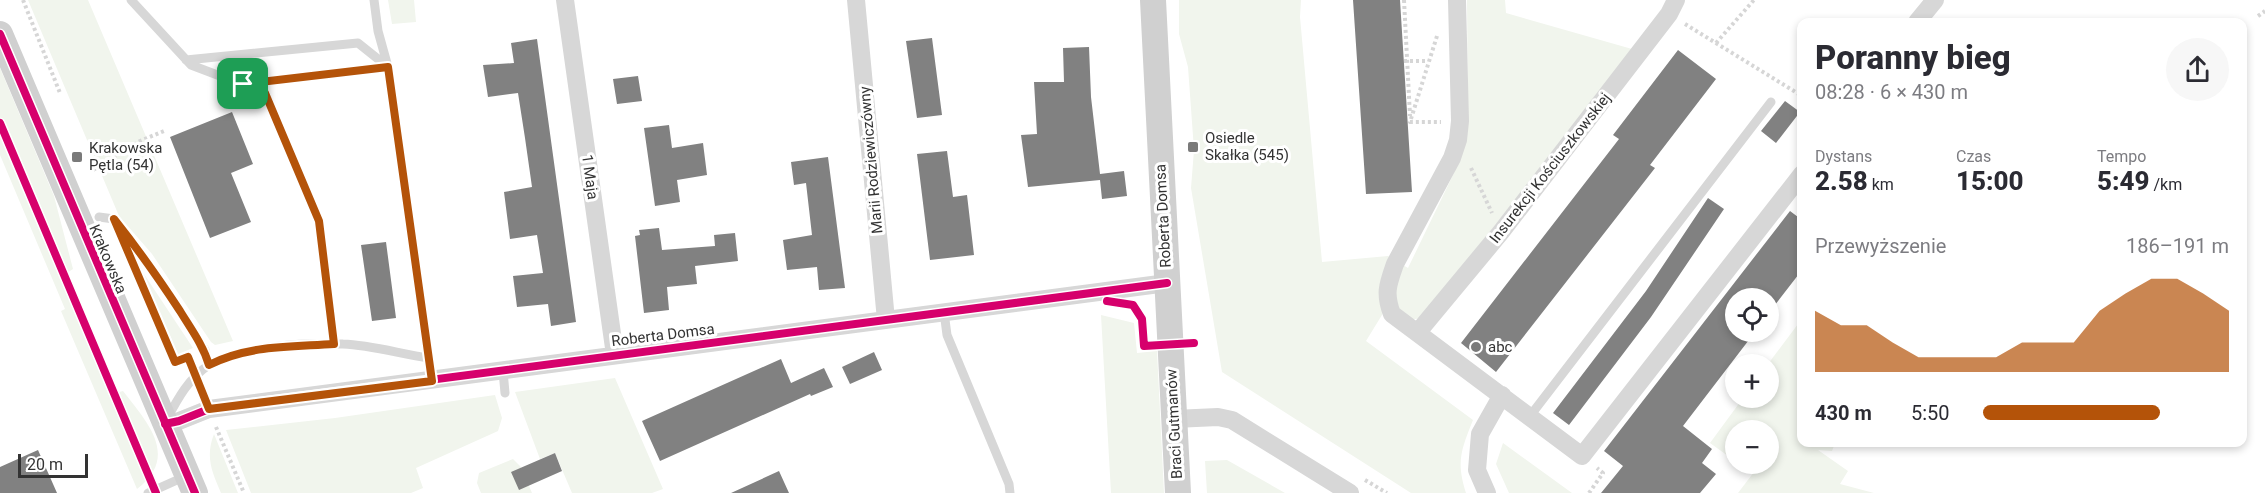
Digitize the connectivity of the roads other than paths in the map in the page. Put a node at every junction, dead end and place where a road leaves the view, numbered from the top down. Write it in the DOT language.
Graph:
graph roads {
  1 [pos="131,0"];
  2 [pos="374,0"];
  3 [pos="565,0"];
  4 [pos="856,0"];
  5 [pos="1153,0"];
  6 [pos="1457,0"];
  7 [pos="1935,0"];
  8 [pos="1673,7"];
  9 [pos="1920,18"];
  10 [pos="0,34"];
  11 [pos="186,60"];
  12 [pos="388,67"];
  13 [pos="243,84"];
  14 [pos="1771,102"];
  15 [pos="1797,180"];
  16 [pos="99,217"];
  17 [pos="1167,282"];
  18 [pos="944,312"];
  19 [pos="886,320"];
  20 [pos="1418,332"];
  21 [pos="334,344"];
  22 [pos="615,355"];
  23 [pos="429,358"];
  24 [pos="209,365"];
  25 [pos="503,371"];
  26 [pos="432,381"];
  27 [pos="505,393"];
  28 [pos="1502,395"];
  29 [pos="1530,416"];
  30 [pos="1174,419"];
  31 [pos="165,424"];
  32 [pos="191,484"];
  33 [pos="151,491"];
  34 [pos="1010,493"];
  35 [pos="1178,493"];
  36 [pos="1350,493"];
  37 [pos="1487,493"];
  1 -- 11 [label="lane"];
  2 -- 12 [label="lane"];
  3 -- 22 [label="street, 1 Maja"];
  4 -- 19 [label="street, Marii Rodziewiczówny"];
  5 -- 17 [label="street, Roberta Domsa"];
  6 -- 20 [label="street"];
  7 -- 9 [label="street"];
  8 -- 20 [label="street, Insurekcji Kościuszkowskiej"];
  10 -- 31 [label="street, Krakowska"];
  11 -- 12 [label="lane"];
  11 -- 13 [label="lane"];
  12 -- 13 [label="lane"];
  12 -- 23 [label="lane"];
  13 -- 21 [label="lane"];
  14 -- 29 [label="lane"];
  15 -- 29 [label="street"];
  16 -- 24 [label="lane"];
  17 -- 18 [label="street, Roberta Domsa"];
  17 -- 30 [label="street, Braci Gutmanów"];
  18 -- 19 [label="street, Roberta Domsa"];
  18 -- 34 [label="lane"];
  19 -- 22 [label="street, Roberta Domsa"];
  20 -- 28 [label="street"];
  21 -- 23 [label="lane"];
  21 -- 24 [label="lane"];
  22 -- 25 [label="street, Roberta Domsa"];
  23 -- 26 [label="lane"];
  24 -- 31 [label="lane"];
  25 -- 26 [label="street, Roberta Domsa"];
  25 -- 27 [label="lane"];
  26 -- 31 [label="street, Roberta Domsa"];
  28 -- 29 [label="street"];
  28 -- 37 [label="street"];
  30 -- 35 [label="street, Braci Gutmanów"];
  30 -- 36 [label="street"];
  31 -- 32 [label="street, Krakowska"];
  32 -- 33 [label="lane"];
}
